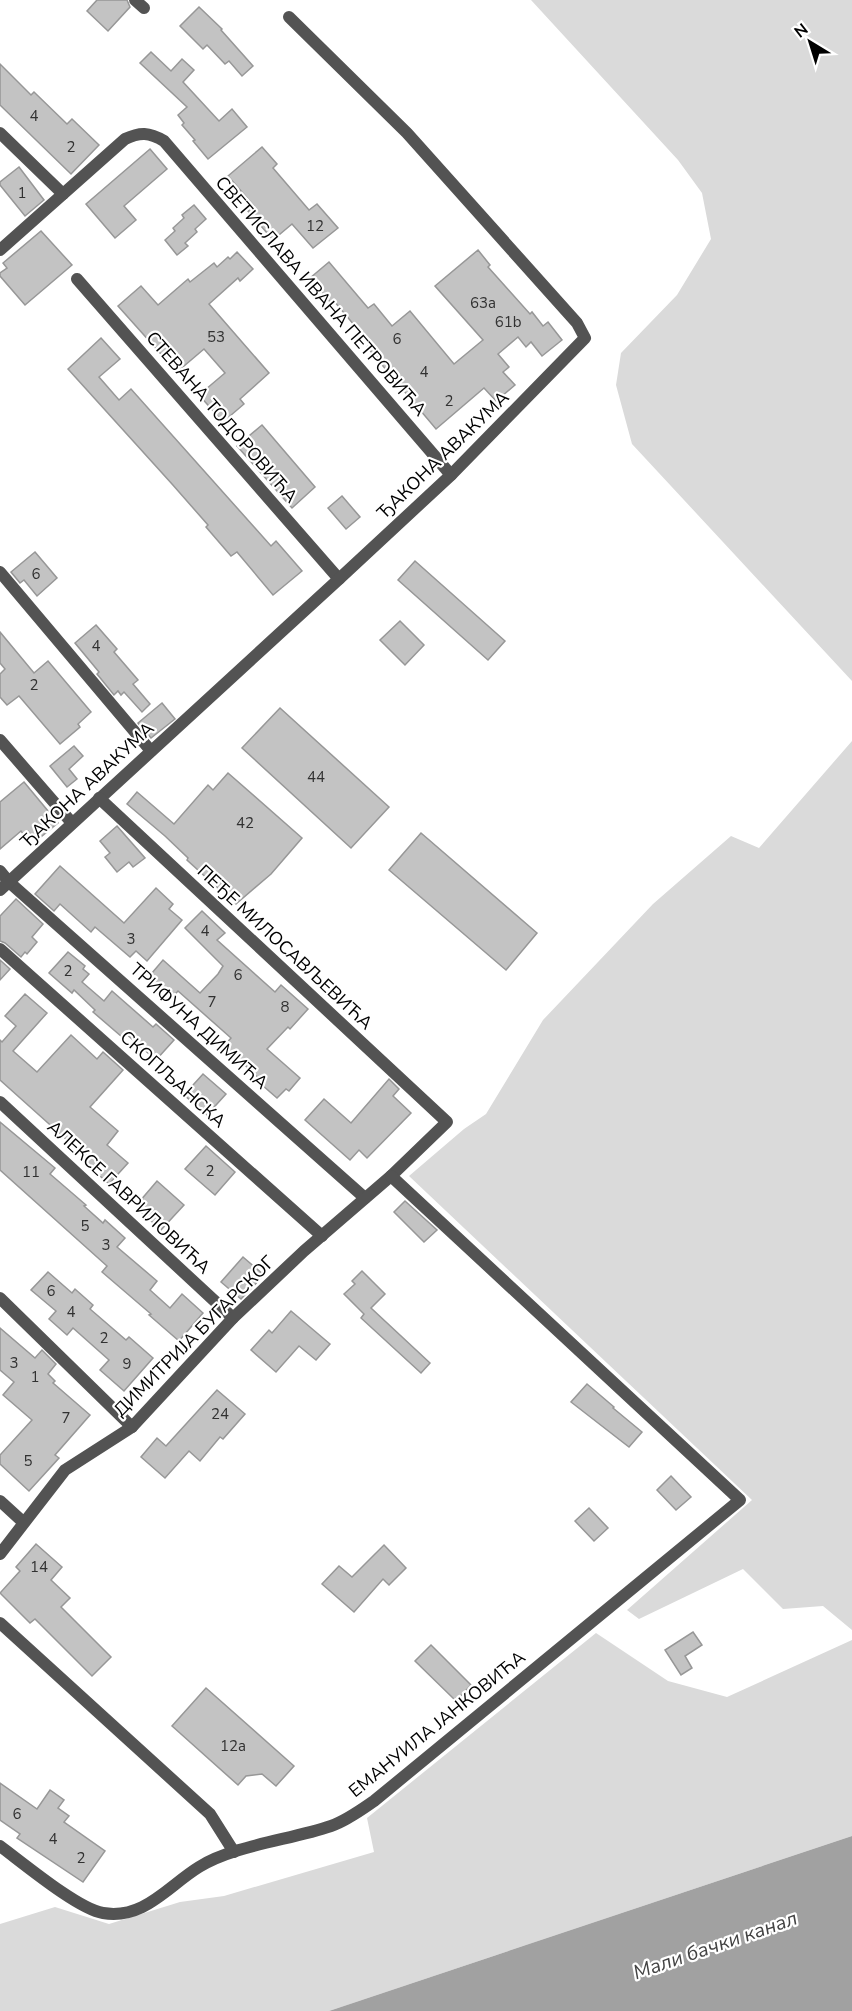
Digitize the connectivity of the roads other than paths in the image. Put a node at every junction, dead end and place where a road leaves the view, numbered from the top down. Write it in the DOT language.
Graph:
graph roads {
  1 [pos="289,17"];
  2 [pos="0,133"];
  3 [pos="63,194"];
  4 [pos="0,250"];
  5 [pos="77,279"];
  6 [pos="450,475"];
  7 [pos="0,572"];
  8 [pos="339,579"];
  9 [pos="0,740"];
  10 [pos="151,751"];
  11 [pos="99,798"];
  12 [pos="72,824"];
  13 [pos="0,871"];
  14 [pos="4,886"];
  15 [pos="0,949"];
  16 [pos="0,1102"];
  17 [pos="447,1122"];
  18 [pos="391,1176"];
  19 [pos="365,1197"];
  20 [pos="322,1236"];
  21 [pos="0,1298"];
  22 [pos="233,1318"];
  23 [pos="132,1426"];
  24 [pos="0,1501"];
  25 [pos="23,1522"];
  26 [pos="0,1554"];
  27 [pos="0,1623"];
  28 [pos="0,1846"];
  29 [pos="234,1852"];
  1 -- 6 [label="street, ЂАКОНА АВАКУМА"];
  2 -- 3 [label="street"];
  3 -- 4 [label="street"];
  3 -- 6 [label="street, СВЕТИСЛАВА ИВАНА ПЕТРОВИЋА"];
  5 -- 8 [label="street, СТЕВАНА ТОДОРОВИЋА"];
  6 -- 8 [label="street, ЂАКОНА АВАКУМА"];
  7 -- 10 [label="street"];
  8 -- 10 [label="street, ЂАКОНА АВАКУМА"];
  9 -- 12 [label="street"];
  10 -- 11 [label="street, ЂАКОНА АВАКУМА"];
  11 -- 12 [label="street, ЂАКОНА АВАКУМА"];
  11 -- 17 [label="street, ПЕЂЕ МИЛОСАВЉЕВИЋА"];
  12 -- 14 [label="street, ЂАКОНА АВАКУМА"];
  13 -- 14 [label="street, ТРИФУНА ДИМИЋА"];
  14 -- 19 [label="street, ТРИФУНА ДИМИЋА"];
  15 -- 20 [label="street, СКОПЉАНСКА"];
  16 -- 22 [label="street, АЛЕКСЕ ГАВРИЛОВИЋА"];
  17 -- 18 [label="street, ДИМИТРИЈА БУГАРСКОГ"];
  18 -- 19 [label="street, ДИМИТРИЈА БУГАРСКОГ"];
  18 -- 29 [label="street, ЕМАНУИЛА ЈАНКОВИЋА"];
  19 -- 20 [label="street, ДИМИТРИЈА БУГАРСКОГ"];
  20 -- 22 [label="street, ДИМИТРИЈА БУГАРСКОГ"];
  21 -- 23 [label="street"];
  22 -- 23 [label="street, ДИМИТРИЈА БУГАРСКОГ"];
  23 -- 25 [label="street, ДИМИТРИЈА БУГАРСКОГ"];
  24 -- 25 [label="street"];
  25 -- 26 [label="street, ДИМИТРИЈА БУГАРСКОГ"];
  27 -- 29 [label="street"];
  28 -- 29 [label="street, ЕМАНУИЛА ЈАНКОВИЋА"];
}
